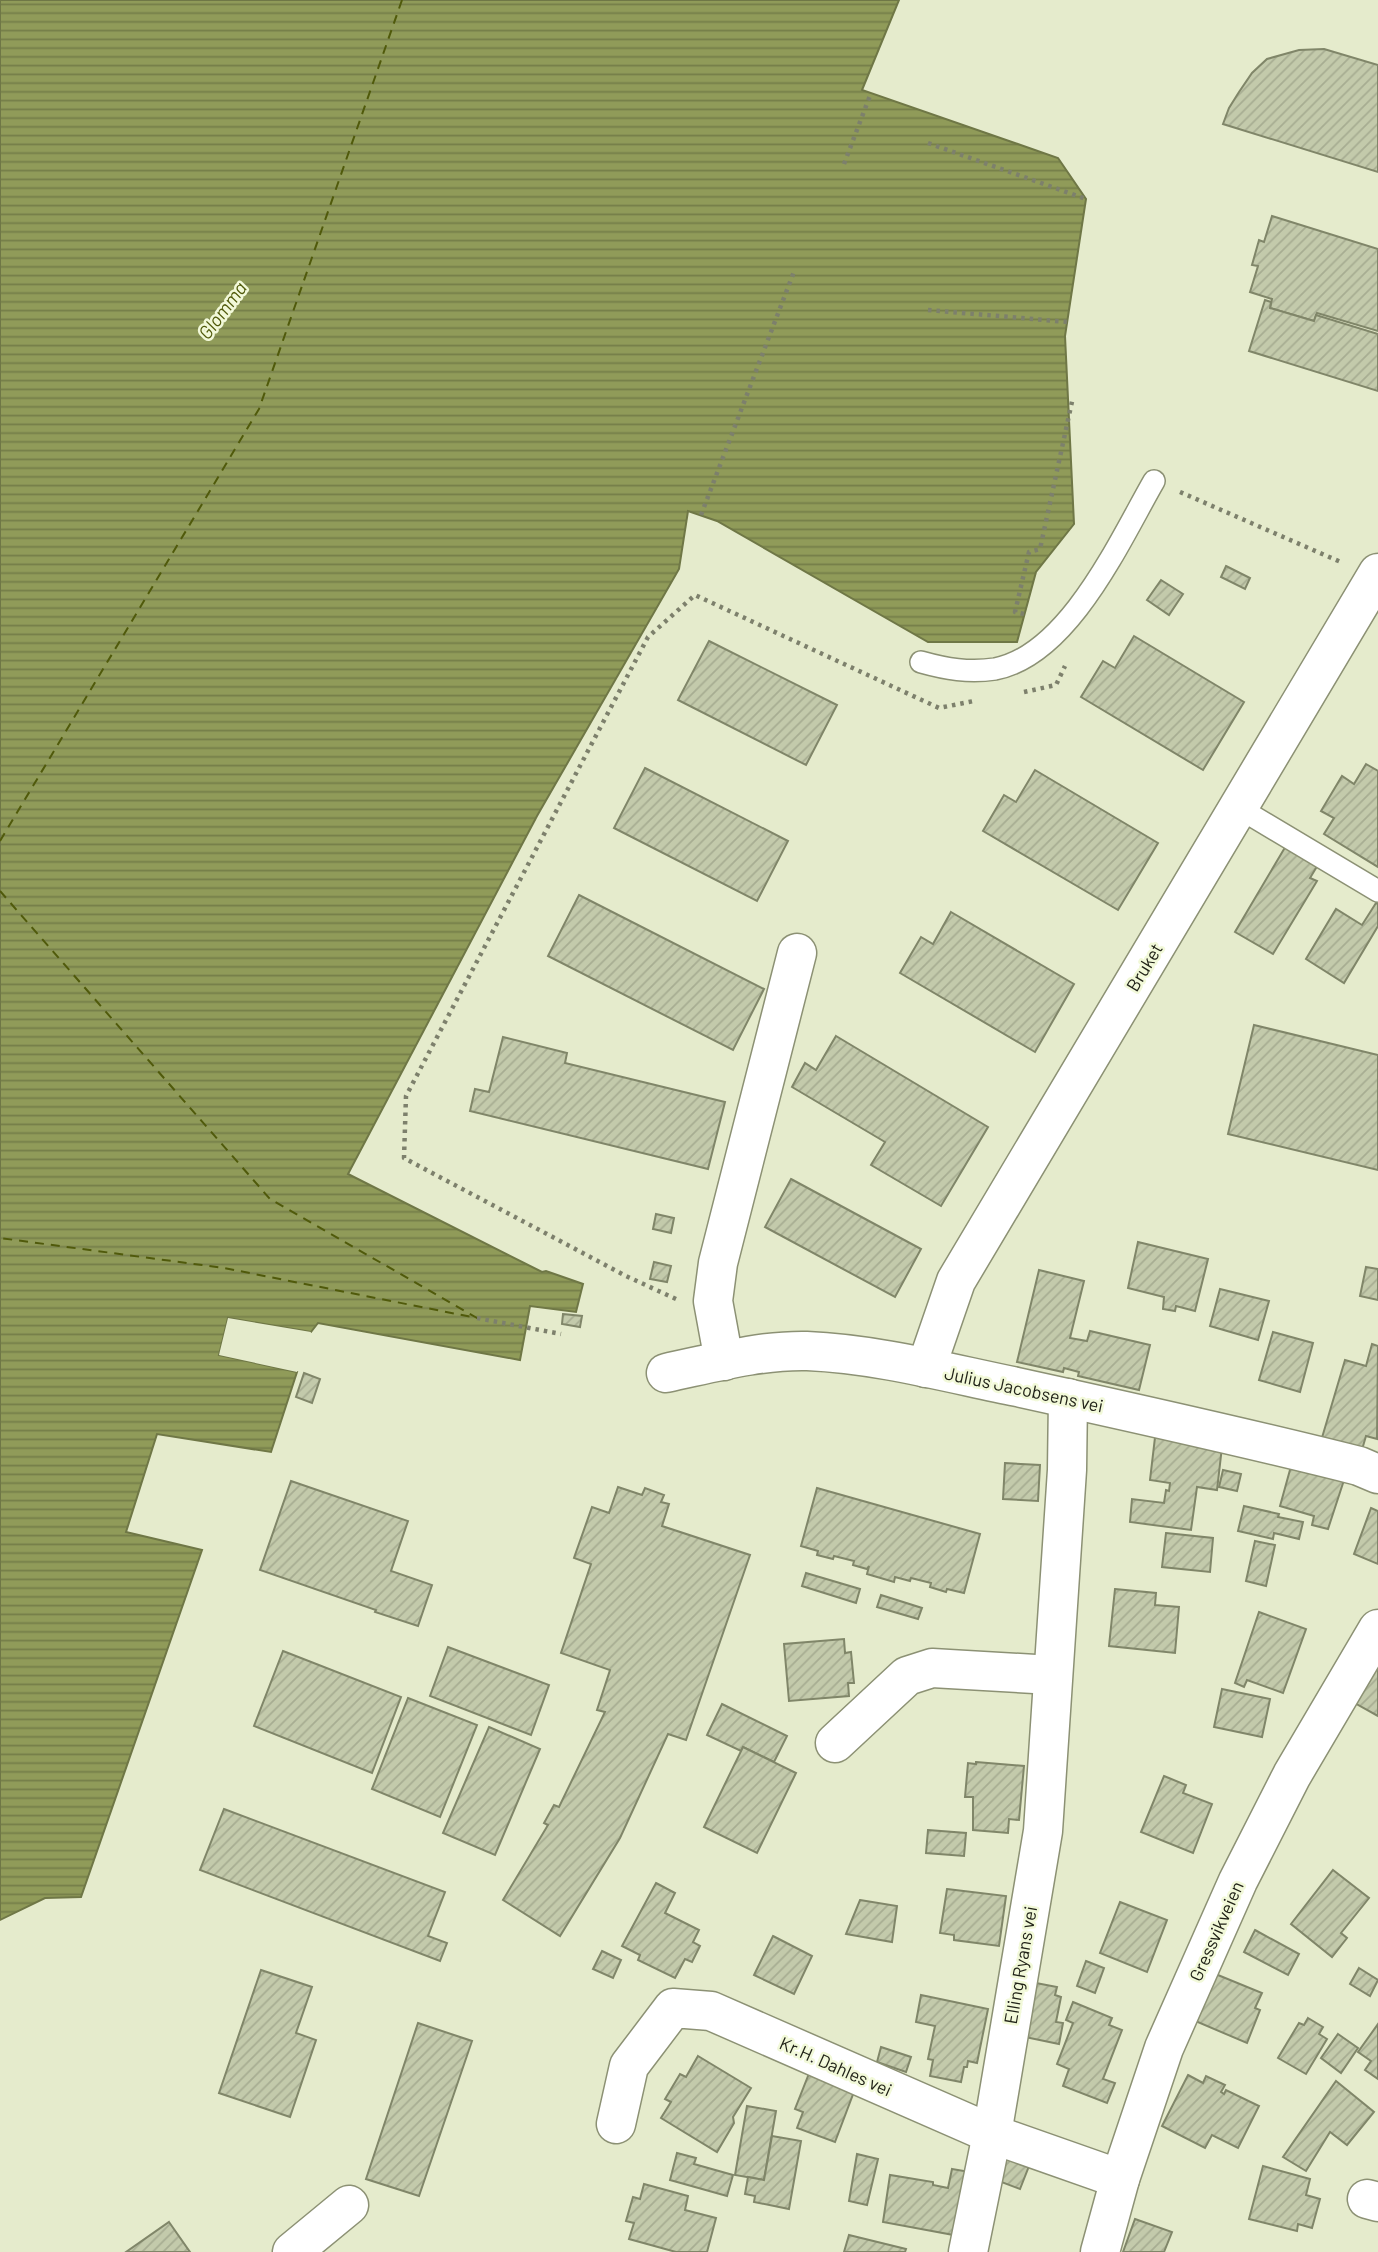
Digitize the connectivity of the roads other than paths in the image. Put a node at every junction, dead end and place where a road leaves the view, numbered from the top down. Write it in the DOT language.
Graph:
graph roads {
  1 [pos="1154,481"];
  2 [pos="1377,575"];
  3 [pos="921,662"];
  4 [pos="1239,808"];
  5 [pos="1378,891"];
  6 [pos="797,953"];
  7 [pos="724,1361"];
  8 [pos="926,1368"];
  9 [pos="666,1373"];
  10 [pos="1068,1398"];
  11 [pos="1378,1474"];
  12 [pos="1378,1629"];
  13 [pos="1052,1675"];
  14 [pos="835,1743"];
  15 [pos="616,2124"];
  16 [pos="992,2134"];
  17 [pos="1120,2179"];
  18 [pos="349,2205"];
  19 [pos="292,2252"];
  20 [pos="968,2252"];
  21 [pos="1100,2252"];
  1 -- 3 [label="lane"];
  2 -- 4 [label="street, Bruket"];
  4 -- 5 [label="lane"];
  4 -- 8 [label="street, Bruket"];
  6 -- 7 [label="street"];
  7 -- 8 [label="street, Julius Jacobsens vei"];
  7 -- 9 [label="street, Julius Jacobsens vei"];
  8 -- 10 [label="street, Julius Jacobsens vei"];
  10 -- 11 [label="street, Julius Jacobsens vei"];
  10 -- 13 [label="street, Elling Ryans vei"];
  12 -- 17 [label="street, Gressvikveien"];
  13 -- 14 [label="street"];
  13 -- 16 [label="street, Elling Ryans vei"];
  15 -- 16 [label="street, Kr.H. Dahles vei"];
  16 -- 17 [label="street, Kr.H. Dahles vei"];
  16 -- 20 [label="street, Elling Ryans vei"];
  17 -- 21 [label="street, Gressvikveien"];
  18 -- 19 [label="street"];
}
